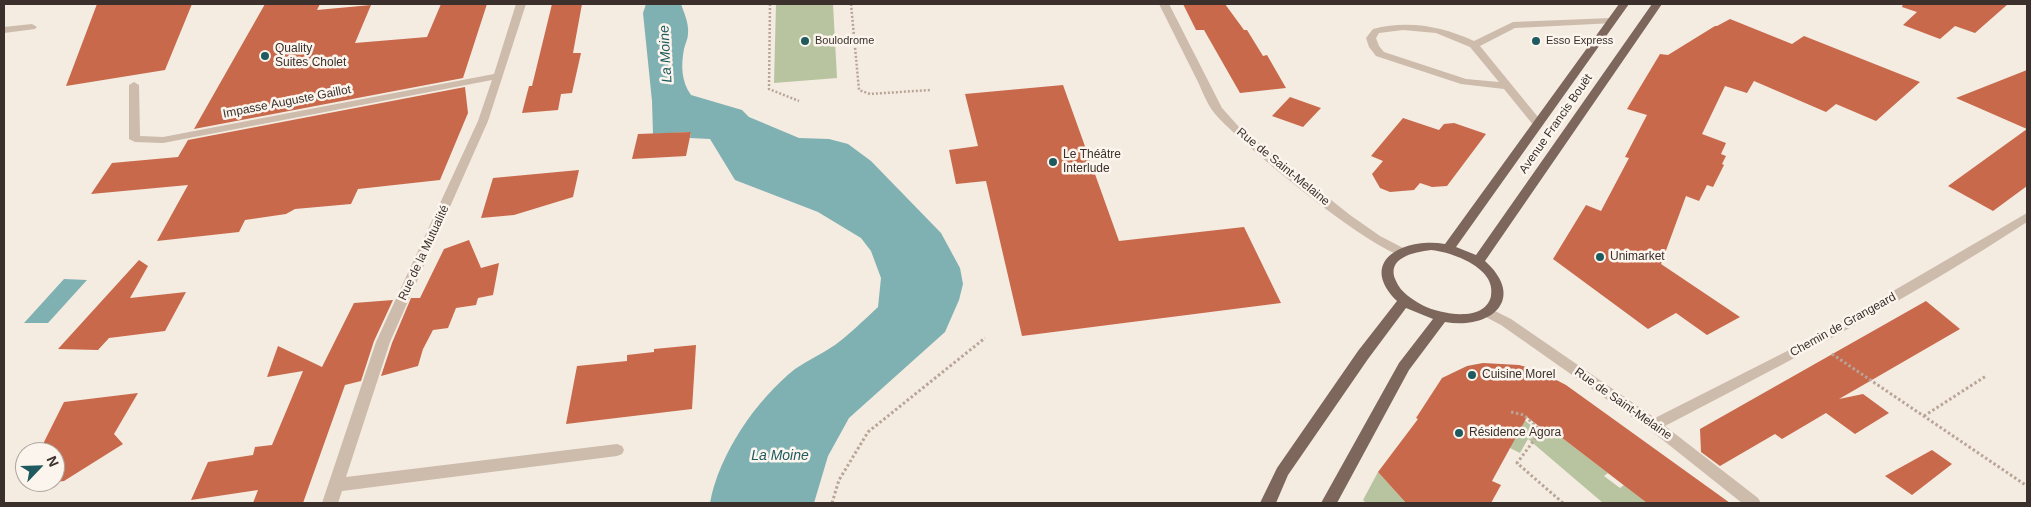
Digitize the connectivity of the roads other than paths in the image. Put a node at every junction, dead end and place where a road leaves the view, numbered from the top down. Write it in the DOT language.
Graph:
graph roads {
  1 [pos="521,4"];
  2 [pos="1164,4"];
  3 [pos="1624,4"];
  4 [pos="1657,4"];
  5 [pos="1611,22"];
  6 [pos="32,28"];
  7 [pos="4,30"];
  8 [pos="1474,45"];
  9 [pos="498,76"];
  10 [pos="134,85"];
  11 [pos="1506,86"];
  12 [pos="1538,124"];
  13 [pos="2027,217"];
  14 [pos="1449,248"];
  15 [pos="1401,252"];
  16 [pos="1478,261"];
  17 [pos="1404,301"];
  18 [pos="1488,312"];
  19 [pos="1442,318"];
  20 [pos="1654,425"];
  21 [pos="617,450"];
  22 [pos="336,485"];
  23 [pos="1332,502"];
  24 [pos="330,503"];
  25 [pos="1268,503"];
  26 [pos="1753,503"];
  1 -- 9 [label="street, Rue de la Mutualité"];
  2 -- 15 [label="street, Rue de Saint-Melaine"];
  3 -- 5 [label="main road, Avenue Francis Bouët"];
  4 -- 16 [label="main road, Avenue Francis Bouët"];
  5 -- 8 [label="street"];
  5 -- 12 [label="main road, Avenue Francis Bouët"];
  6 -- 7 [label="street"];
  8 -- 11 [label="street"];
  8 -- 11 [label="street"];
  9 -- 10 [label="street, Impasse Auguste Gaillot"];
  9 -- 22 [label="street, Rue de la Mutualité"];
  11 -- 12 [label="street"];
  12 -- 14 [label="main road, Avenue Francis Bouët"];
  13 -- 20 [label="street, Chemin de Grangeard"];
  14 -- 15 [label="main road"];
  14 -- 16 [label="main road"];
  15 -- 17 [label="main road"];
  16 -- 18 [label="main road"];
  17 -- 19 [label="main road"];
  17 -- 25 [label="main road"];
  18 -- 19 [label="main road"];
  18 -- 20 [label="street, Rue de Saint-Melaine"];
  19 -- 23 [label="main road"];
  20 -- 26 [label="street, Rue de Saint-Melaine"];
  21 -- 22 [label="street"];
  22 -- 24 [label="street, Rue de la Mutualité"];
}
